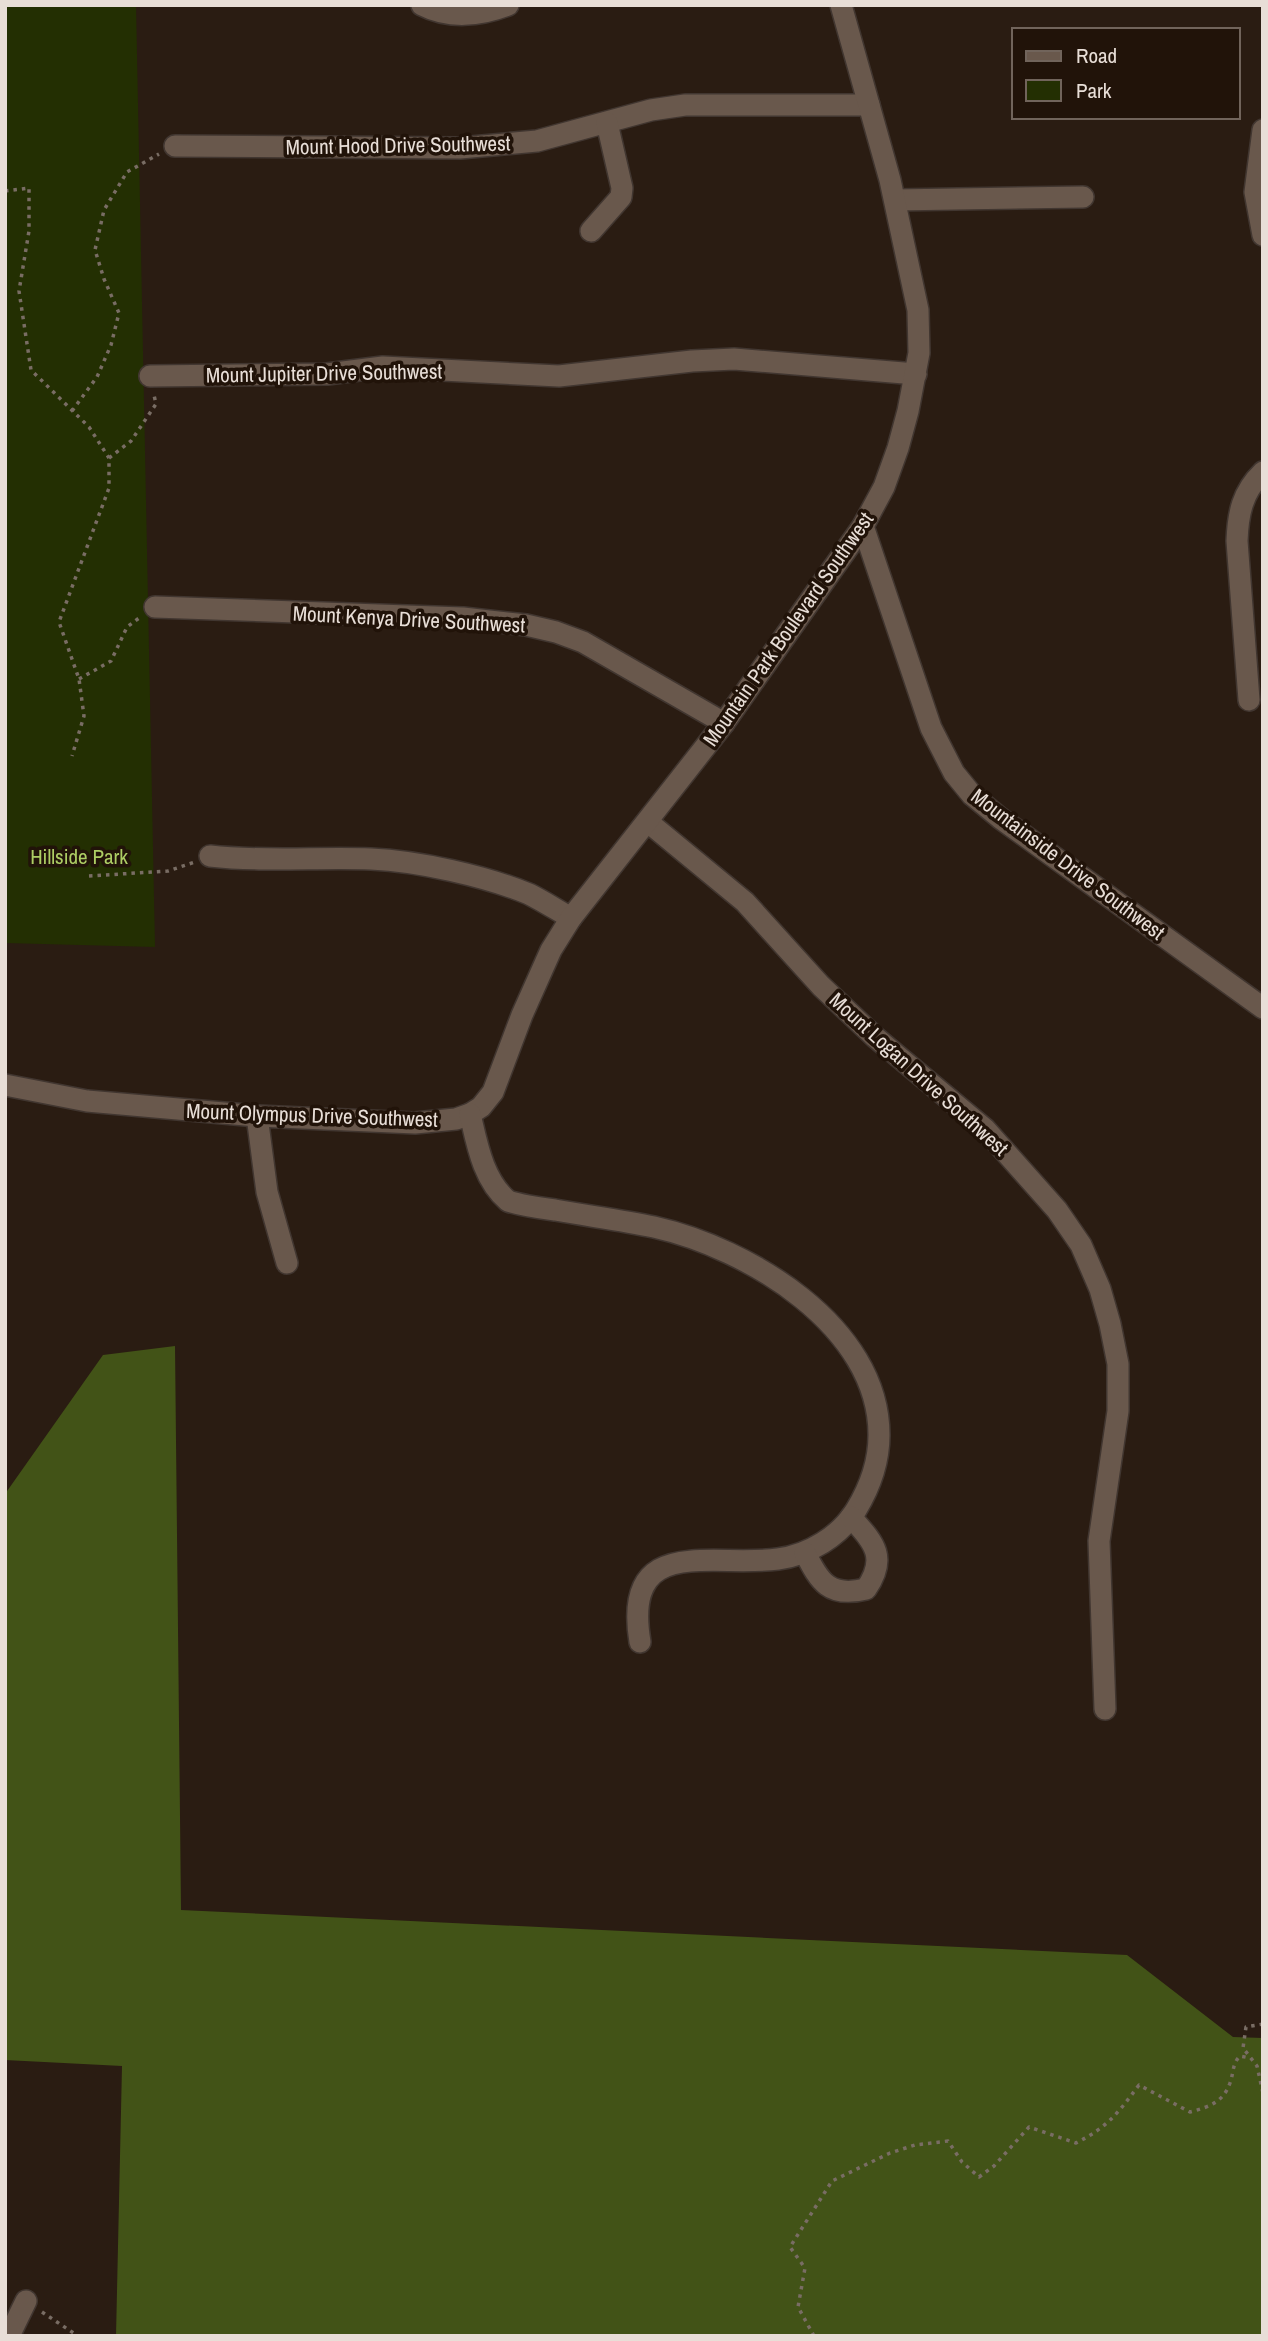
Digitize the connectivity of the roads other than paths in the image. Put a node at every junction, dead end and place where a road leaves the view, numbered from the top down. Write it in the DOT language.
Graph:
graph roads {
  1 [pos="422,5"];
  2 [pos="508,5"];
  3 [pos="841,5"];
  4 [pos="869,105"];
  5 [pos="607,122"];
  6 [pos="1263,130"];
  7 [pos="174,146"];
  8 [pos="1083,197"];
  9 [pos="895,200"];
  10 [pos="591,231"];
  11 [pos="1263,235"];
  12 [pos="916,374"];
  13 [pos="150,376"];
  14 [pos="1263,472"];
  15 [pos="863,526"];
  16 [pos="155,607"];
  17 [pos="1249,699"];
  18 [pos="724,723"];
  19 [pos="648,822"];
  20 [pos="210,856"];
  21 [pos="571,918"];
  22 [pos="1263,1008"];
  23 [pos="5,1085"];
  24 [pos="470,1114"];
  25 [pos="257,1116"];
  26 [pos="287,1263"];
  27 [pos="851,1517"];
  28 [pos="805,1553"];
  29 [pos="640,1642"];
  30 [pos="1105,1709"];
  31 [pos="26,2301"];
  32 [pos="9,2336"];
  1 -- 2 [label="street"];
  3 -- 4 [label="street, Mountain Park Boulevard Southwest"];
  4 -- 5 [label="street, Mount Hood Drive Southwest"];
  4 -- 9 [label="street, Mountain Park Boulevard Southwest"];
  5 -- 7 [label="street, Mount Hood Drive Southwest"];
  5 -- 10 [label="street"];
  6 -- 11 [label="street"];
  8 -- 9 [label="street"];
  9 -- 12 [label="street, Mountain Park Boulevard Southwest"];
  12 -- 13 [label="street, Mount Jupiter Drive Southwest"];
  12 -- 15 [label="street, Mountain Park Boulevard Southwest"];
  14 -- 17 [label="street"];
  15 -- 18 [label="street, Mountain Park Boulevard Southwest"];
  15 -- 22 [label="street, Mountainside Drive Southwest"];
  16 -- 18 [label="street, Mount Kenya Drive Southwest"];
  18 -- 19 [label="street, Mountain Park Boulevard Southwest"];
  19 -- 21 [label="street, Mountain Park Boulevard Southwest"];
  19 -- 30 [label="street, Mount Logan Drive Southwest"];
  20 -- 21 [label="street"];
  21 -- 24 [label="street, Mountain Park Boulevard Southwest"];
  23 -- 25 [label="street, Mount Olympus Drive Southwest"];
  24 -- 25 [label="street, Mount Olympus Drive Southwest"];
  24 -- 27 [label="street"];
  25 -- 26 [label="street"];
  27 -- 28 [label="street"];
  27 -- 28 [label="street"];
  28 -- 29 [label="street"];
  31 -- 32 [label="street"];
}
